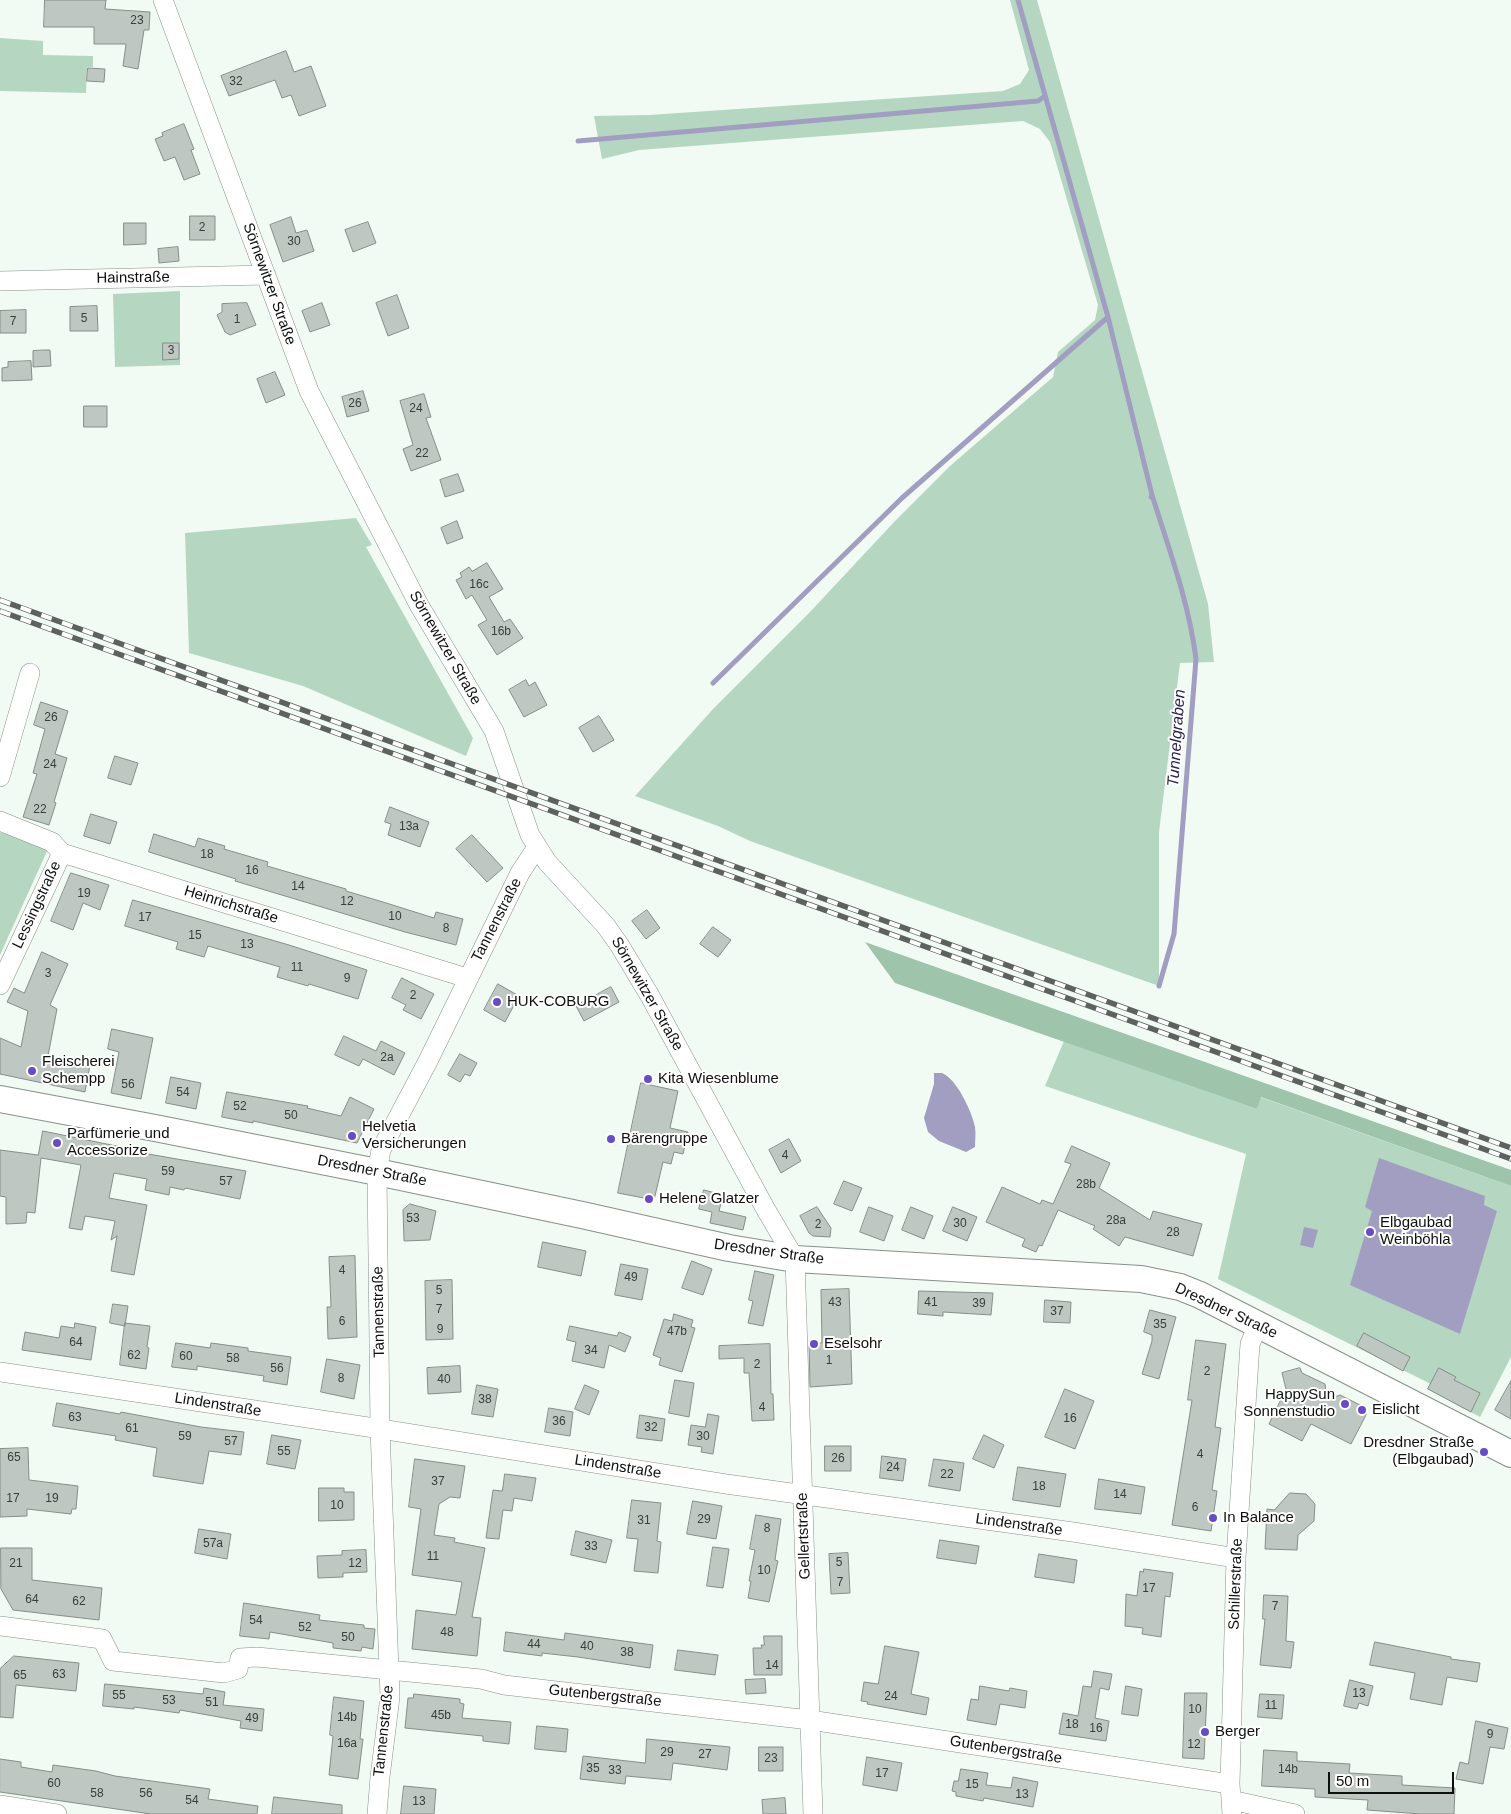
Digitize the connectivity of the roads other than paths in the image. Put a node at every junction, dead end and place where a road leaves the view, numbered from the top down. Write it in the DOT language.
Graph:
graph roads {
  1 [pos="163,0"];
  2 [pos="266,275"];
  3 [pos="0,281"];
  4 [pos="30,673"];
  5 [pos="0,777"];
  6 [pos="0,822"];
  7 [pos="537,847"];
  8 [pos="62,853"];
  9 [pos="468,978"];
  10 [pos="0,984"];
  11 [pos="0,1099"];
  12 [pos="377,1172"];
  13 [pos="795,1258"];
  14 [pos="1258,1325"];
  15 [pos="0,1372"];
  16 [pos="380,1429"];
  17 [pos="1511,1454"];
  18 [pos="802,1495"];
  19 [pos="1236,1558"];
  20 [pos="0,1626"];
  21 [pos="390,1669"];
  22 [pos="810,1720"];
  23 [pos="1231,1799"];
  24 [pos="0,1805"];
  25 [pos="58,1814"];
  26 [pos="377,1814"];
  27 [pos="813,1814"];
  28 [pos="1295,1814"];
  1 -- 2 [label="street, Sörnewitzer Straße"];
  2 -- 3 [label="street, Hainstraße"];
  2 -- 7 [label="street, Sörnewitzer Straße"];
  4 -- 5 [label="street"];
  6 -- 8 [label="street, Heinrichstraße"];
  7 -- 9 [label="street, Tannenstraße"];
  7 -- 13 [label="street, Sörnewitzer Straße"];
  8 -- 9 [label="street, Heinrichstraße"];
  8 -- 10 [label="street, Lessingstraße"];
  9 -- 12 [label="street, Tannenstraße"];
  11 -- 12 [label="main road, Dresdner Straße"];
  12 -- 13 [label="main road, Dresdner Straße"];
  12 -- 16 [label="street, Tannenstraße"];
  13 -- 14 [label="main road, Dresdner Straße"];
  13 -- 18 [label="street, Gellertstraße"];
  14 -- 17 [label="main road, Dresdner Straße"];
  14 -- 19 [label="street, Schillerstraße"];
  15 -- 16 [label="street, Lindenstraße"];
  16 -- 18 [label="street, Lindenstraße"];
  16 -- 21 [label="street, Tannenstraße"];
  18 -- 19 [label="street, Lindenstraße"];
  18 -- 22 [label="street, Gellertstraße"];
  19 -- 23 [label="street, Schillerstraße"];
  20 -- 21 [label="street, Gutenbergstraße"];
  21 -- 22 [label="street, Gutenbergstraße"];
  21 -- 26 [label="street, Tannenstraße"];
  22 -- 23 [label="street, Gutenbergstraße"];
  22 -- 27 [label="street, Gellertstraße"];
  23 -- 28 [label="street, Gutenbergstraße"];
  24 -- 25 [label="street"];
}
